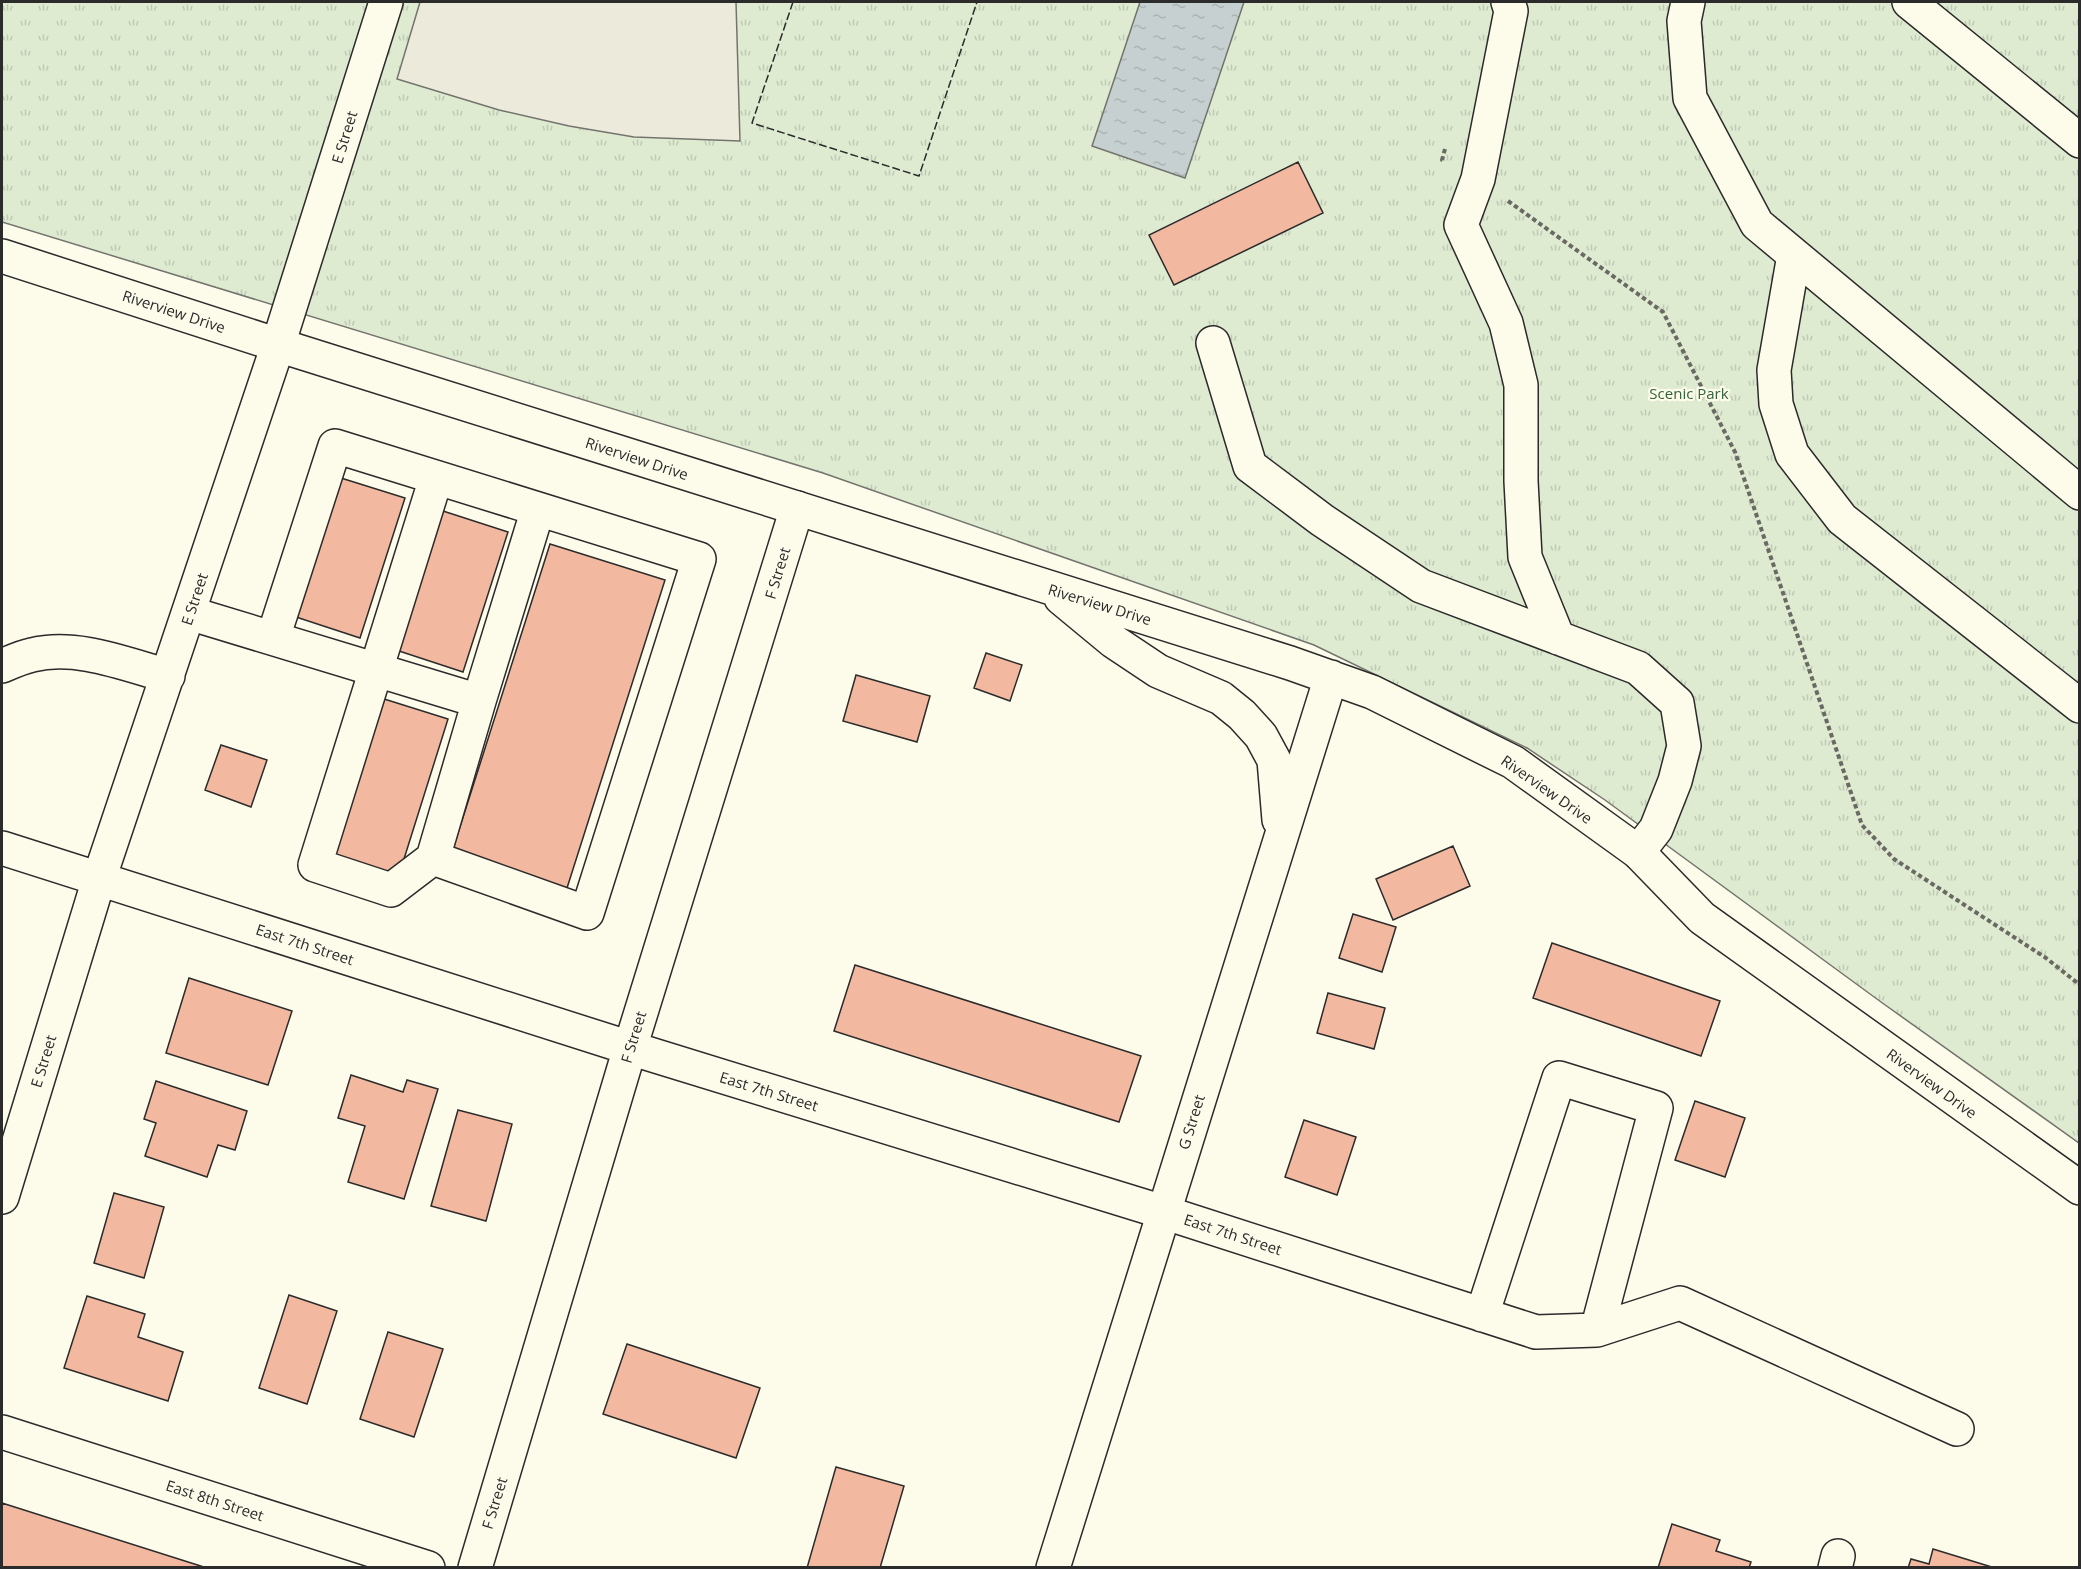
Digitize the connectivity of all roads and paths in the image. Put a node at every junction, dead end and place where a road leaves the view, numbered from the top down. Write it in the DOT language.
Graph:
graph roads {
  1 [pos="386,2"];
  2 [pos="1508,2"];
  3 [pos="1688,2"];
  4 [pos="1909,2"];
  5 [pos="1449,139"];
  6 [pos="2079,141"];
  7 [pos="1478,179"];
  8 [pos="1794,255"];
  9 [pos="2,256"];
  10 [pos="1213,343"];
  11 [pos="278,345"];
  12 [pos="436,478"];
  13 [pos="2079,493"];
  14 [pos="797,508"];
  15 [pos="538,509"];
  16 [pos="1048,588"];
  17 [pos="189,613"];
  18 [pos="273,638"];
  19 [pos="1558,639"];
  20 [pos="2,666"];
  21 [pos="375,669"];
  22 [pos="168,676"];
  23 [pos="1331,677"];
  24 [pos="479,700"];
  25 [pos="2079,706"];
  26 [pos="1280,836"];
  27 [pos="2,848"];
  28 [pos="1638,852"];
  29 [pos="433,858"];
  30 [pos="99,879"];
  31 [pos="2079,985"];
  32 [pos="630,1048"];
  33 [pos="2079,1188"];
  34 [pos="2,1197"];
  35 [pos="1163,1212"];
  36 [pos="1482,1316"];
  37 [pos="1597,1330"];
  38 [pos="1957,1428"];
  39 [pos="2,1432"];
  40 [pos="428,1568"];
  41 [pos="475,1568"];
  42 [pos="1053,1568"];
  1 -- 11 [label="street, E Street"];
  2 -- 7 [label="street"];
  3 -- 8 [label="street"];
  4 -- 6 [label="street"];
  5 -- 7 [label="path"];
  7 -- 19 [label="street"];
  7 -- 31 [label="path"];
  8 -- 13 [label="street"];
  8 -- 25 [label="street"];
  9 -- 11 [label="street, Riverview Drive"];
  10 -- 19 [label="street"];
  11 -- 14 [label="street, Riverview Drive"];
  11 -- 17 [label="street, E Street"];
  12 -- 15 [label="street"];
  12 -- 18 [label="street"];
  12 -- 21 [label="street"];
  14 -- 16 [label="street, Riverview Drive"];
  14 -- 32 [label="street, F Street"];
  15 -- 24 [label="street"];
  15 -- 29 [label="street"];
  16 -- 23 [label="street, Riverview Drive"];
  16 -- 26 [label="street"];
  17 -- 18 [label="street"];
  17 -- 22 [label="street, E Street"];
  18 -- 21 [label="street"];
  19 -- 28 [label="street"];
  20 -- 22 [label="street"];
  21 -- 24 [label="street"];
  21 -- 29 [label="street"];
  22 -- 30 [label="street, E Street"];
  23 -- 26 [label="street, G Street"];
  23 -- 28 [label="street, Riverview Drive"];
  24 -- 29 [label="street"];
  26 -- 35 [label="street, G Street"];
  27 -- 30 [label="street, East 7th Street"];
  28 -- 33 [label="street, Riverview Drive"];
  30 -- 32 [label="street, East 7th Street"];
  30 -- 34 [label="street, E Street"];
  32 -- 35 [label="street, East 7th Street"];
  32 -- 41 [label="street, F Street"];
  35 -- 36 [label="street, East 7th Street"];
  35 -- 42 [label="street, G Street"];
  36 -- 37 [label="street, East 7th Street"];
  36 -- 37 [label="street"];
  37 -- 38 [label="street, East 7th Street"];
  39 -- 40 [label="street, East 8th Street"];
}
